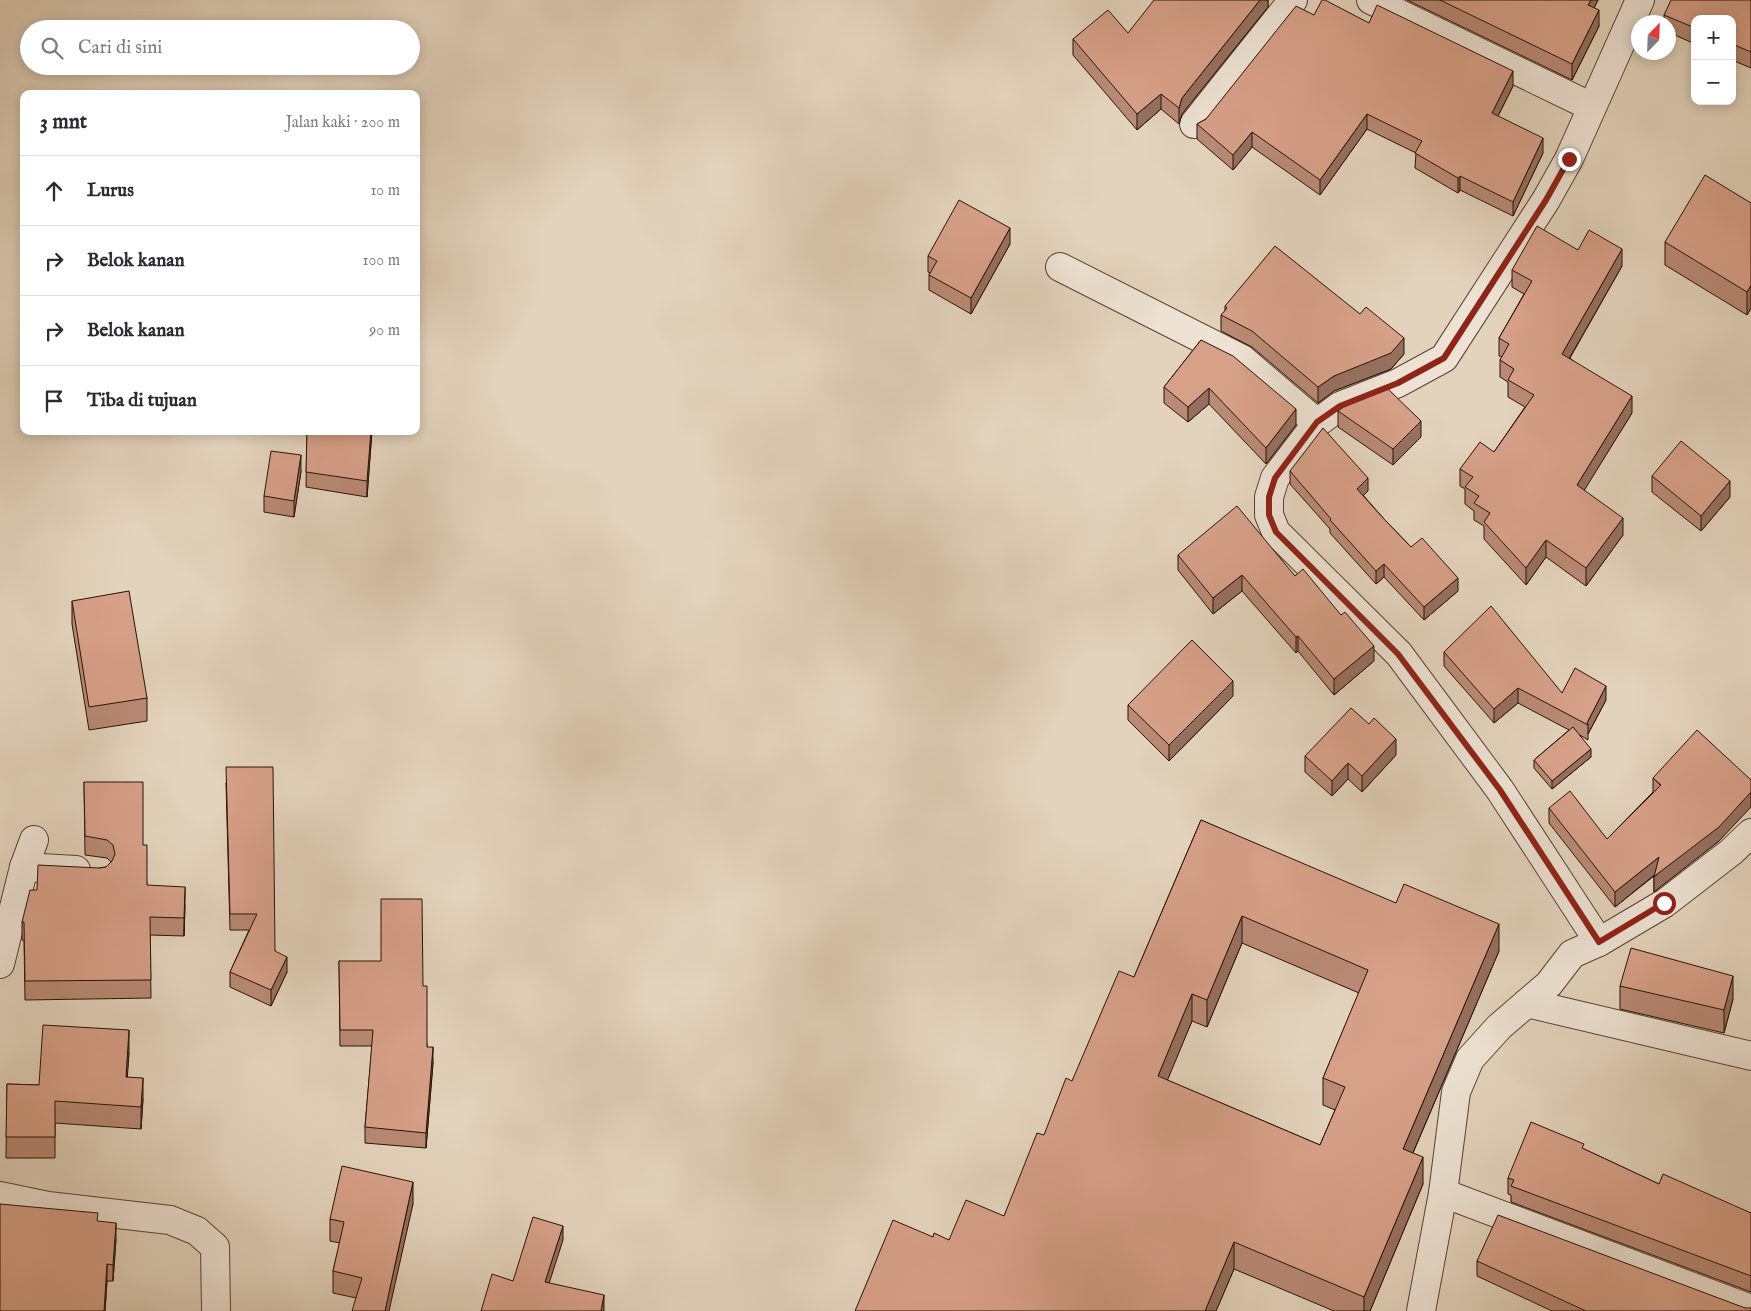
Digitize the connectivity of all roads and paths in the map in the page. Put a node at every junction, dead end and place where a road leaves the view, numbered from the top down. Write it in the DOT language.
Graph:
graph roads {
  1 [pos="1293,0"];
  2 [pos="1370,0"];
  3 [pos="1640,0"];
  4 [pos="1592,107"];
  5 [pos="1194,124"];
  6 [pos="1060,267"];
  7 [pos="1317,422"];
  8 [pos="1751,833"];
  9 [pos="34,840"];
  10 [pos="24,867"];
  11 [pos="99,871"];
  12 [pos="1599,942"];
  13 [pos="0,964"];
  14 [pos="1526,1003"];
  15 [pos="1751,1056"];
  16 [pos="1442,1193"];
  17 [pos="0,1196"];
  18 [pos="1751,1309"];
  19 [pos="216,1311"];
  20 [pos="1421,1311"];
  1 -- 5 [label="street"];
  2 -- 4 [label="street"];
  3 -- 4 [label="street"];
  4 -- 7 [label="street"];
  6 -- 7 [label="street"];
  7 -- 12 [label="street"];
  8 -- 12 [label="street"];
  9 -- 10 [label="street"];
  10 -- 11 [label="street"];
  10 -- 13 [label="street"];
  12 -- 14 [label="street"];
  14 -- 15 [label="street"];
  14 -- 16 [label="street"];
  16 -- 18 [label="street"];
  16 -- 20 [label="street"];
  17 -- 19 [label="street"];
}
